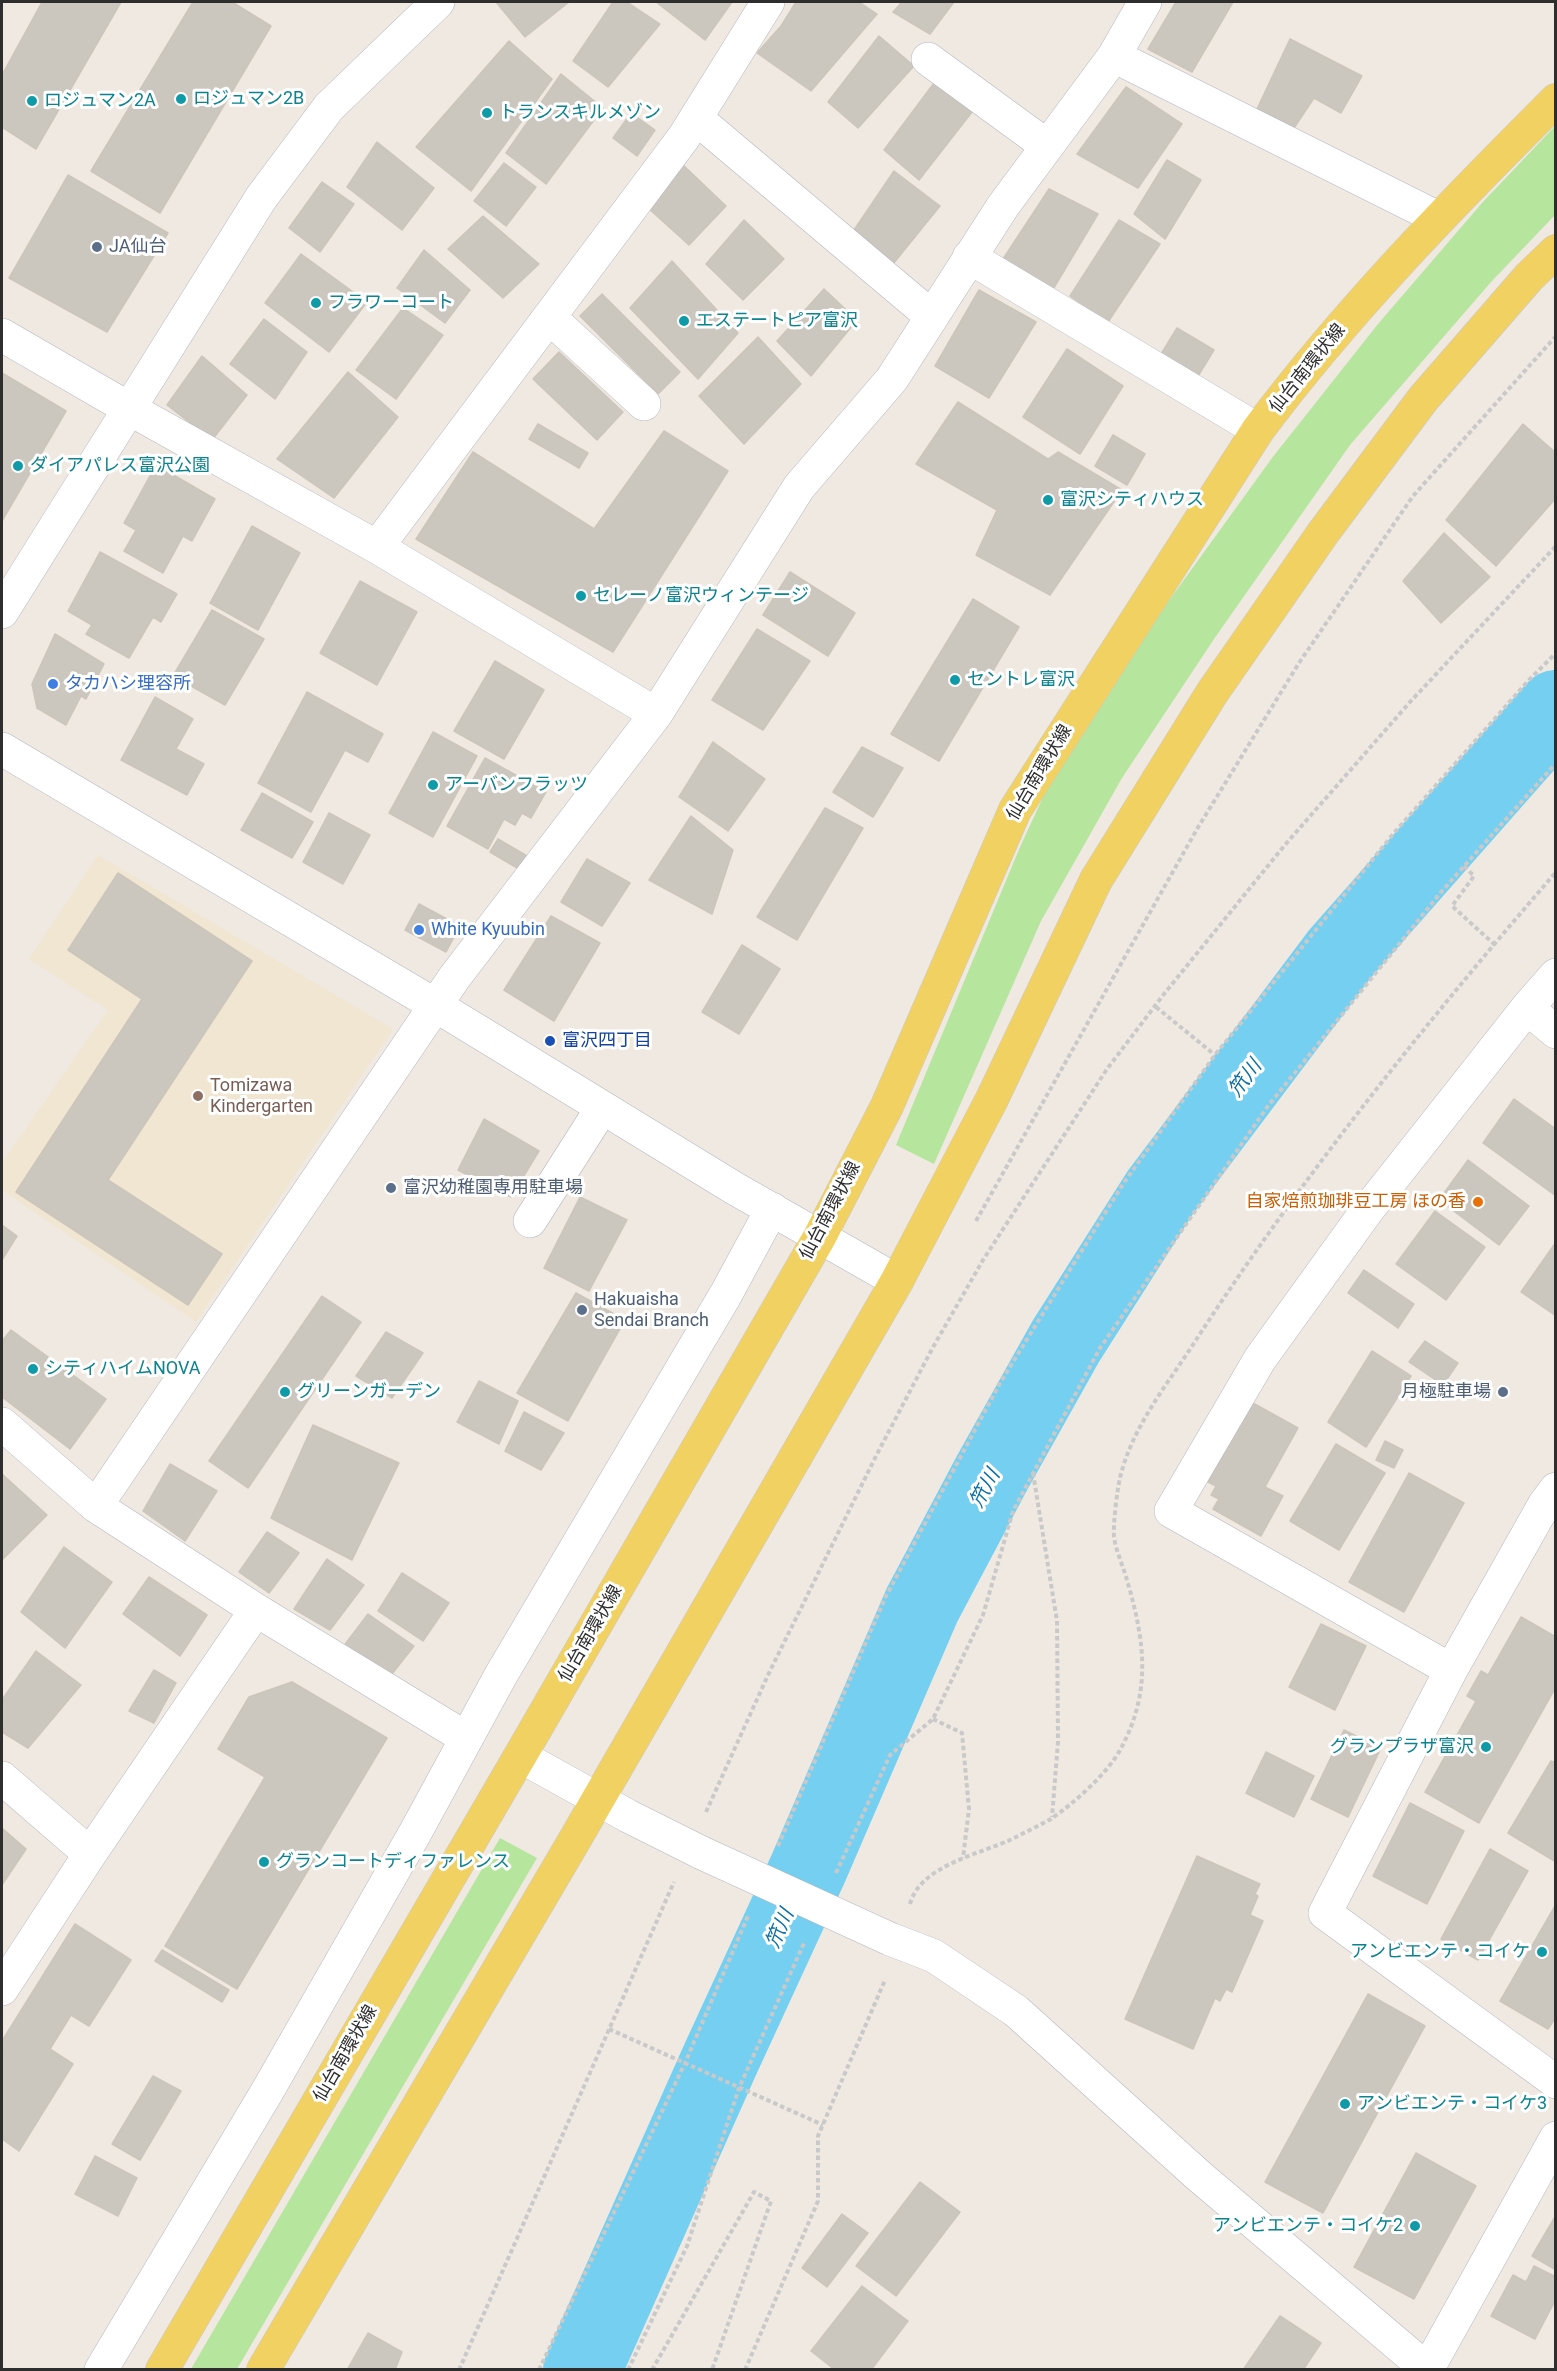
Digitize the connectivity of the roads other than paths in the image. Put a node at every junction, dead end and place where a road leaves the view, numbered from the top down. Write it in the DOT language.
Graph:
graph roads {
  1 [pos="438,2"];
  2 [pos="768,2"];
  3 [pos="1145,2"];
  4 [pos="1114,56"];
  5 [pos="928,59"];
  6 [pos="1556,100"];
  7 [pos="696,118"];
  8 [pos="1047,146"];
  9 [pos="1438,218"];
  10 [pos="1556,251"];
  11 [pos="969,257"];
  12 [pos="931,316"];
  13 [pos="549,317"];
  14 [pos="2,335"];
  15 [pos="644,404"];
  16 [pos="128,408"];
  17 [pos="1258,430"];
  18 [pos="377,547"];
  19 [pos="2,612"];
  20 [pos="656,714"];
  21 [pos="2,749"];
  22 [pos="1556,975"];
  23 [pos="435,1005"];
  24 [pos="1527,1008"];
  25 [pos="1556,1032"];
  26 [pos="602,1108"];
  27 [pos="772,1209"];
  28 [pos="530,1221"];
  29 [pos="819,1238"];
  30 [pos="897,1281"];
  31 [pos="2,1424"];
  32 [pos="1556,1489"];
  33 [pos="96,1506"];
  34 [pos="256,1610"];
  35 [pos="1451,1670"];
  36 [pos="466,1738"];
  37 [pos="520,1756"];
  38 [pos="2,1778"];
  39 [pos="598,1800"];
  40 [pos="90,1854"];
  41 [pos="2,1989"];
  42 [pos="1556,2082"];
  43 [pos="1556,2138"];
  44 [pos="1427,2369"];
  45 [pos="101,2370"];
  46 [pos="162,2370"];
  47 [pos="263,2370"];
  1 -- 16 [label="street"];
  2 -- 7 [label="street"];
  3 -- 4 [label="street"];
  4 -- 8 [label="street"];
  4 -- 9 [label="street"];
  5 -- 8 [label="street"];
  6 -- 9 [label="main road, 仙台南環状線"];
  7 -- 12 [label="street"];
  7 -- 13 [label="street"];
  8 -- 11 [label="street"];
  9 -- 17 [label="main road, 仙台南環状線"];
  10 -- 30 [label="main road"];
  11 -- 12 [label="street"];
  11 -- 17 [label="street"];
  12 -- 20 [label="street"];
  13 -- 15 [label="street"];
  13 -- 18 [label="street"];
  14 -- 16 [label="street"];
  16 -- 18 [label="street"];
  16 -- 19 [label="street"];
  17 -- 29 [label="main road, 仙台南環状線"];
  18 -- 20 [label="street"];
  20 -- 23 [label="street"];
  21 -- 23 [label="street"];
  22 -- 24 [label="street"];
  23 -- 26 [label="street"];
  23 -- 33 [label="street"];
  24 -- 25 [label="street"];
  24 -- 35 [label="street"];
  26 -- 27 [label="street"];
  26 -- 28 [label="street"];
  27 -- 29 [label="street"];
  27 -- 36 [label="street"];
  29 -- 30 [label="street"];
  29 -- 37 [label="main road, 仙台南環状線"];
  30 -- 39 [label="main road"];
  31 -- 33 [label="street"];
  32 -- 35 [label="street"];
  33 -- 34 [label="street"];
  34 -- 36 [label="street"];
  34 -- 40 [label="street"];
  35 -- 42 [label="street"];
  36 -- 45 [label="street"];
  37 -- 39 [label="street"];
  37 -- 46 [label="main road, 仙台南環状線"];
  38 -- 40 [label="street"];
  39 -- 44 [label="street, bridge"];
  39 -- 47 [label="main road"];
  40 -- 41 [label="street"];
  43 -- 44 [label="street"];
}
